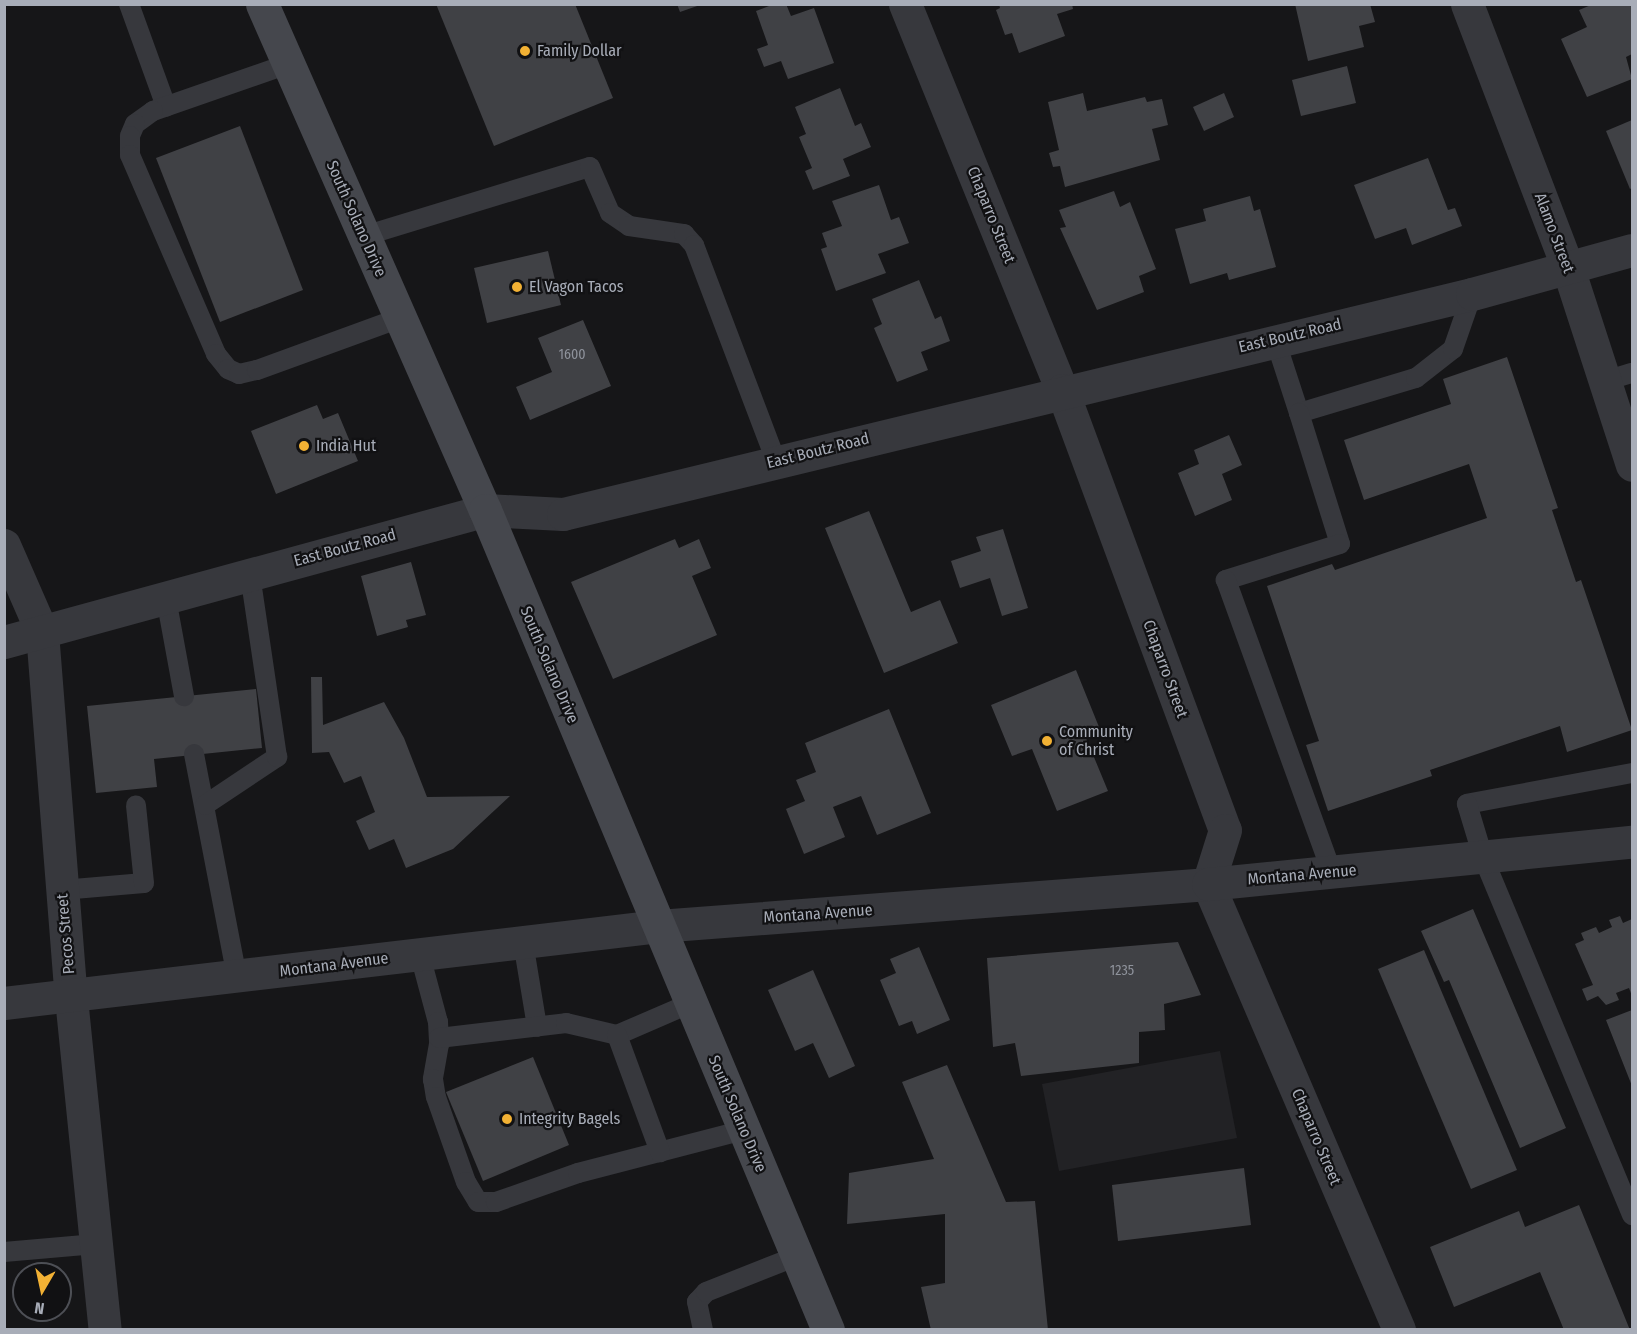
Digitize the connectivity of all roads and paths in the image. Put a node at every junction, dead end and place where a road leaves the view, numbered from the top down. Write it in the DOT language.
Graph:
graph roads {
  1 [pos="129,4"];
  2 [pos="262,4"];
  3 [pos="905,4"];
  4 [pos="1467,4"];
  5 [pos="288,64"];
  6 [pos="166,106"];
  7 [pos="364,236"];
  8 [pos="1632,250"];
  9 [pos="1568,268"];
  10 [pos="1472,294"];
  11 [pos="400,318"];
  12 [pos="1275,339"];
  13 [pos="1619,377"];
  14 [pos="1062,390"];
  15 [pos="1299,414"];
  16 [pos="776,461"];
  17 [pos="1632,465"];
  18 [pos="484,510"];
  19 [pos="4,545"];
  20 [pos="250,575"];
  21 [pos="166,598"];
  22 [pos="42,632"];
  23 [pos="4,642"];
  24 [pos="184,696"];
  25 [pos="194,754"];
  26 [pos="1632,773"];
  27 [pos="136,805"];
  28 [pos="205,805"];
  29 [pos="1632,842"];
  30 [pos="1483,857"];
  31 [pos="1332,873"];
  32 [pos="1208,884"];
  33 [pos="62,890"];
  34 [pos="658,926"];
  35 [pos="523,942"];
  36 [pos="420,955"];
  37 [pos="237,978"];
  38 [pos="71,998"];
  39 [pos="4,1003"];
  40 [pos="690,1004"];
  41 [pos="537,1026"];
  42 [pos="617,1035"];
  43 [pos="439,1038"];
  44 [pos="744,1130"];
  45 [pos="660,1152"];
  46 [pos="1632,1215"];
  47 [pos="96,1244"];
  48 [pos="4,1252"];
  49 [pos="797,1256"];
  50 [pos="105,1329"];
  51 [pos="703,1329"];
  52 [pos="828,1329"];
  53 [pos="1399,1329"];
  1 -- 6 [label="lane"];
  2 -- 5 [label="street, South Solano Drive"];
  3 -- 14 [label="street, Chaparro Street"];
  4 -- 9 [label="street, Alamo Street"];
  5 -- 6 [label="lane"];
  5 -- 7 [label="street, South Solano Drive"];
  6 -- 11 [label="lane"];
  7 -- 11 [label="street, South Solano Drive"];
  7 -- 16 [label="lane"];
  8 -- 9 [label="street, East Boutz Road"];
  9 -- 10 [label="street, East Boutz Road"];
  9 -- 13 [label="street, Alamo Street"];
  10 -- 12 [label="street, East Boutz Road"];
  10 -- 15 [label="lane"];
  11 -- 18 [label="street, South Solano Drive"];
  12 -- 14 [label="street, East Boutz Road"];
  12 -- 15 [label="lane"];
  13 -- 17 [label="street, Alamo Street"];
  14 -- 16 [label="street, East Boutz Road"];
  14 -- 32 [label="street, Chaparro Street"];
  15 -- 31 [label="lane"];
  16 -- 18 [label="street, East Boutz Road"];
  18 -- 20 [label="street, East Boutz Road"];
  18 -- 34 [label="street, South Solano Drive"];
  19 -- 22 [label="street, Pecos Street"];
  20 -- 21 [label="street, East Boutz Road"];
  20 -- 28 [label="lane"];
  21 -- 22 [label="street, East Boutz Road"];
  21 -- 24 [label="lane"];
  22 -- 23 [label="street, East Boutz Road"];
  22 -- 33 [label="street, Pecos Street"];
  25 -- 28 [label="lane"];
  26 -- 30 [label="lane"];
  27 -- 33 [label="lane"];
  28 -- 37 [label="lane"];
  29 -- 30 [label="street, Montana Avenue"];
  30 -- 31 [label="street, Montana Avenue"];
  30 -- 46 [label="lane"];
  31 -- 32 [label="street, Montana Avenue"];
  32 -- 34 [label="street, Montana Avenue"];
  32 -- 53 [label="street, Chaparro Street"];
  33 -- 38 [label="street, Pecos Street"];
  34 -- 35 [label="street, Montana Avenue"];
  34 -- 40 [label="street, South Solano Drive"];
  35 -- 36 [label="street, Montana Avenue"];
  35 -- 41 [label="lane"];
  36 -- 37 [label="street, Montana Avenue"];
  36 -- 43 [label="lane"];
  37 -- 38 [label="street, Montana Avenue"];
  38 -- 39 [label="street, Montana Avenue"];
  38 -- 47 [label="street, Pecos Street"];
  40 -- 42 [label="lane"];
  40 -- 44 [label="street, South Solano Drive"];
  41 -- 42 [label="lane"];
  41 -- 43 [label="lane"];
  42 -- 45 [label="lane"];
  43 -- 45 [label="lane"];
  44 -- 45 [label="lane"];
  44 -- 49 [label="street, South Solano Drive"];
  47 -- 48 [label="lane"];
  47 -- 50 [label="street, Pecos Street"];
  49 -- 51 [label="lane"];
  49 -- 52 [label="street, South Solano Drive"];
}
